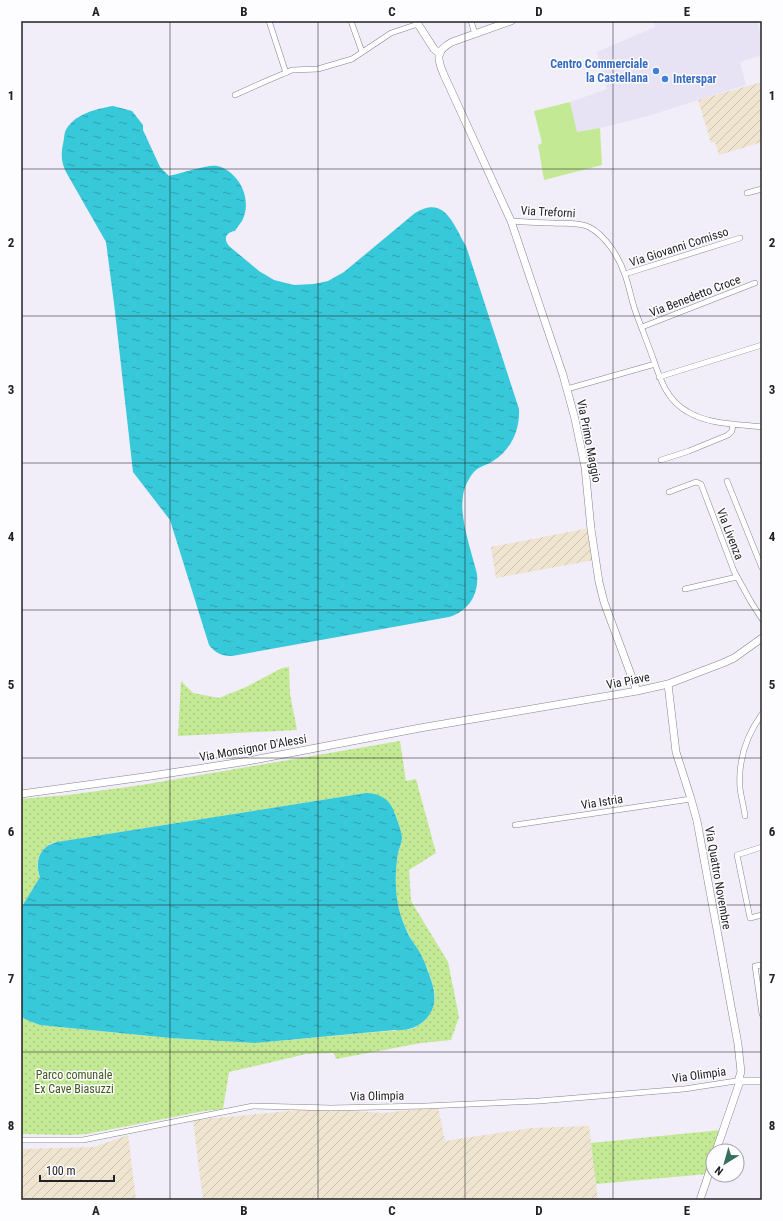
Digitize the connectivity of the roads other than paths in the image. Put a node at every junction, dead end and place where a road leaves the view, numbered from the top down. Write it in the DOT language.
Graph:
graph roads {
  1 [pos="269,21"];
  2 [pos="351,21"];
  3 [pos="471,21"];
  4 [pos="509,21"];
  5 [pos="417,23"];
  6 [pos="475,34"];
  7 [pos="362,52"];
  8 [pos="440,54"];
  9 [pos="286,73"];
  10 [pos="235,95"];
  11 [pos="762,188"];
  12 [pos="746,193"];
  13 [pos="511,221"];
  14 [pos="740,238"];
  15 [pos="625,274"];
  16 [pos="755,283"];
  17 [pos="642,327"];
  18 [pos="762,345"];
  19 [pos="655,364"];
  20 [pos="659,377"];
  21 [pos="567,390"];
  22 [pos="733,424"];
  23 [pos="762,427"];
  24 [pos="661,460"];
  25 [pos="727,481"];
  26 [pos="669,492"];
  27 [pos="762,568"];
  28 [pos="737,577"];
  29 [pos="685,590"];
  30 [pos="762,619"];
  31 [pos="762,638"];
  32 [pos="668,684"];
  33 [pos="637,691"];
  34 [pos="762,714"];
  35 [pos="488,716"];
  36 [pos="21,794"];
  37 [pos="691,799"];
  38 [pos="745,816"];
  39 [pos="515,825"];
  40 [pos="762,848"];
  41 [pos="762,915"];
  42 [pos="762,965"];
  43 [pos="762,1014"];
  44 [pos="739,1081"];
  45 [pos="762,1081"];
  46 [pos="21,1140"];
  47 [pos="719,1143"];
  48 [pos="706,1183"];
  49 [pos="700,1200"];
  1 -- 9 [label="street"];
  2 -- 7 [label="street"];
  3 -- 6 [label="street"];
  4 -- 6 [label="main road"];
  5 -- 7 [label="street"];
  5 -- 8 [label="main road, Via Treforni"];
  6 -- 8 [label="main road"];
  7 -- 9 [label="street"];
  8 -- 13 [label="main road, Via Treforni"];
  9 -- 10 [label="street"];
  11 -- 12 [label="street"];
  13 -- 15 [label="street, Via Treforni"];
  13 -- 21 [label="main road, Via Primo Maggio"];
  14 -- 15 [label="street, Via Giovanni Comisso"];
  15 -- 17 [label="street, Via Treforni"];
  16 -- 17 [label="street, Via Benedetto Croce"];
  17 -- 19 [label="street, Via Treforni"];
  18 -- 20 [label="street"];
  19 -- 20 [label="street, Via Treforni"];
  19 -- 21 [label="street"];
  20 -- 22 [label="street, Via Treforni"];
  21 -- 33 [label="main road, Via Primo Maggio"];
  22 -- 23 [label="street, Via Treforni"];
  22 -- 24 [label="street"];
  25 -- 27 [label="street"];
  26 -- 28 [label="street, Via Livenza"];
  28 -- 29 [label="street"];
  28 -- 30 [label="street, Via Livenza"];
  31 -- 32 [label="main road, Via Piave"];
  32 -- 33 [label="main road, Via Piave"];
  32 -- 37 [label="main road, Via Quattro Novembre"];
  33 -- 35 [label="main road, Via Piave"];
  34 -- 38 [label="street"];
  35 -- 36 [label="main road, Via Monsignor D'Alessi"];
  37 -- 39 [label="street, Via Istria"];
  37 -- 44 [label="main road, Via Quattro Novembre"];
  40 -- 41 [label="street"];
  42 -- 43 [label="street"];
  44 -- 45 [label="main road, Via Olimpia"];
  44 -- 46 [label="street, Via Olimpia"];
  44 -- 47 [label="main road, Via Quattro Novembre"];
  48 -- 49 [label="main road"];
}
